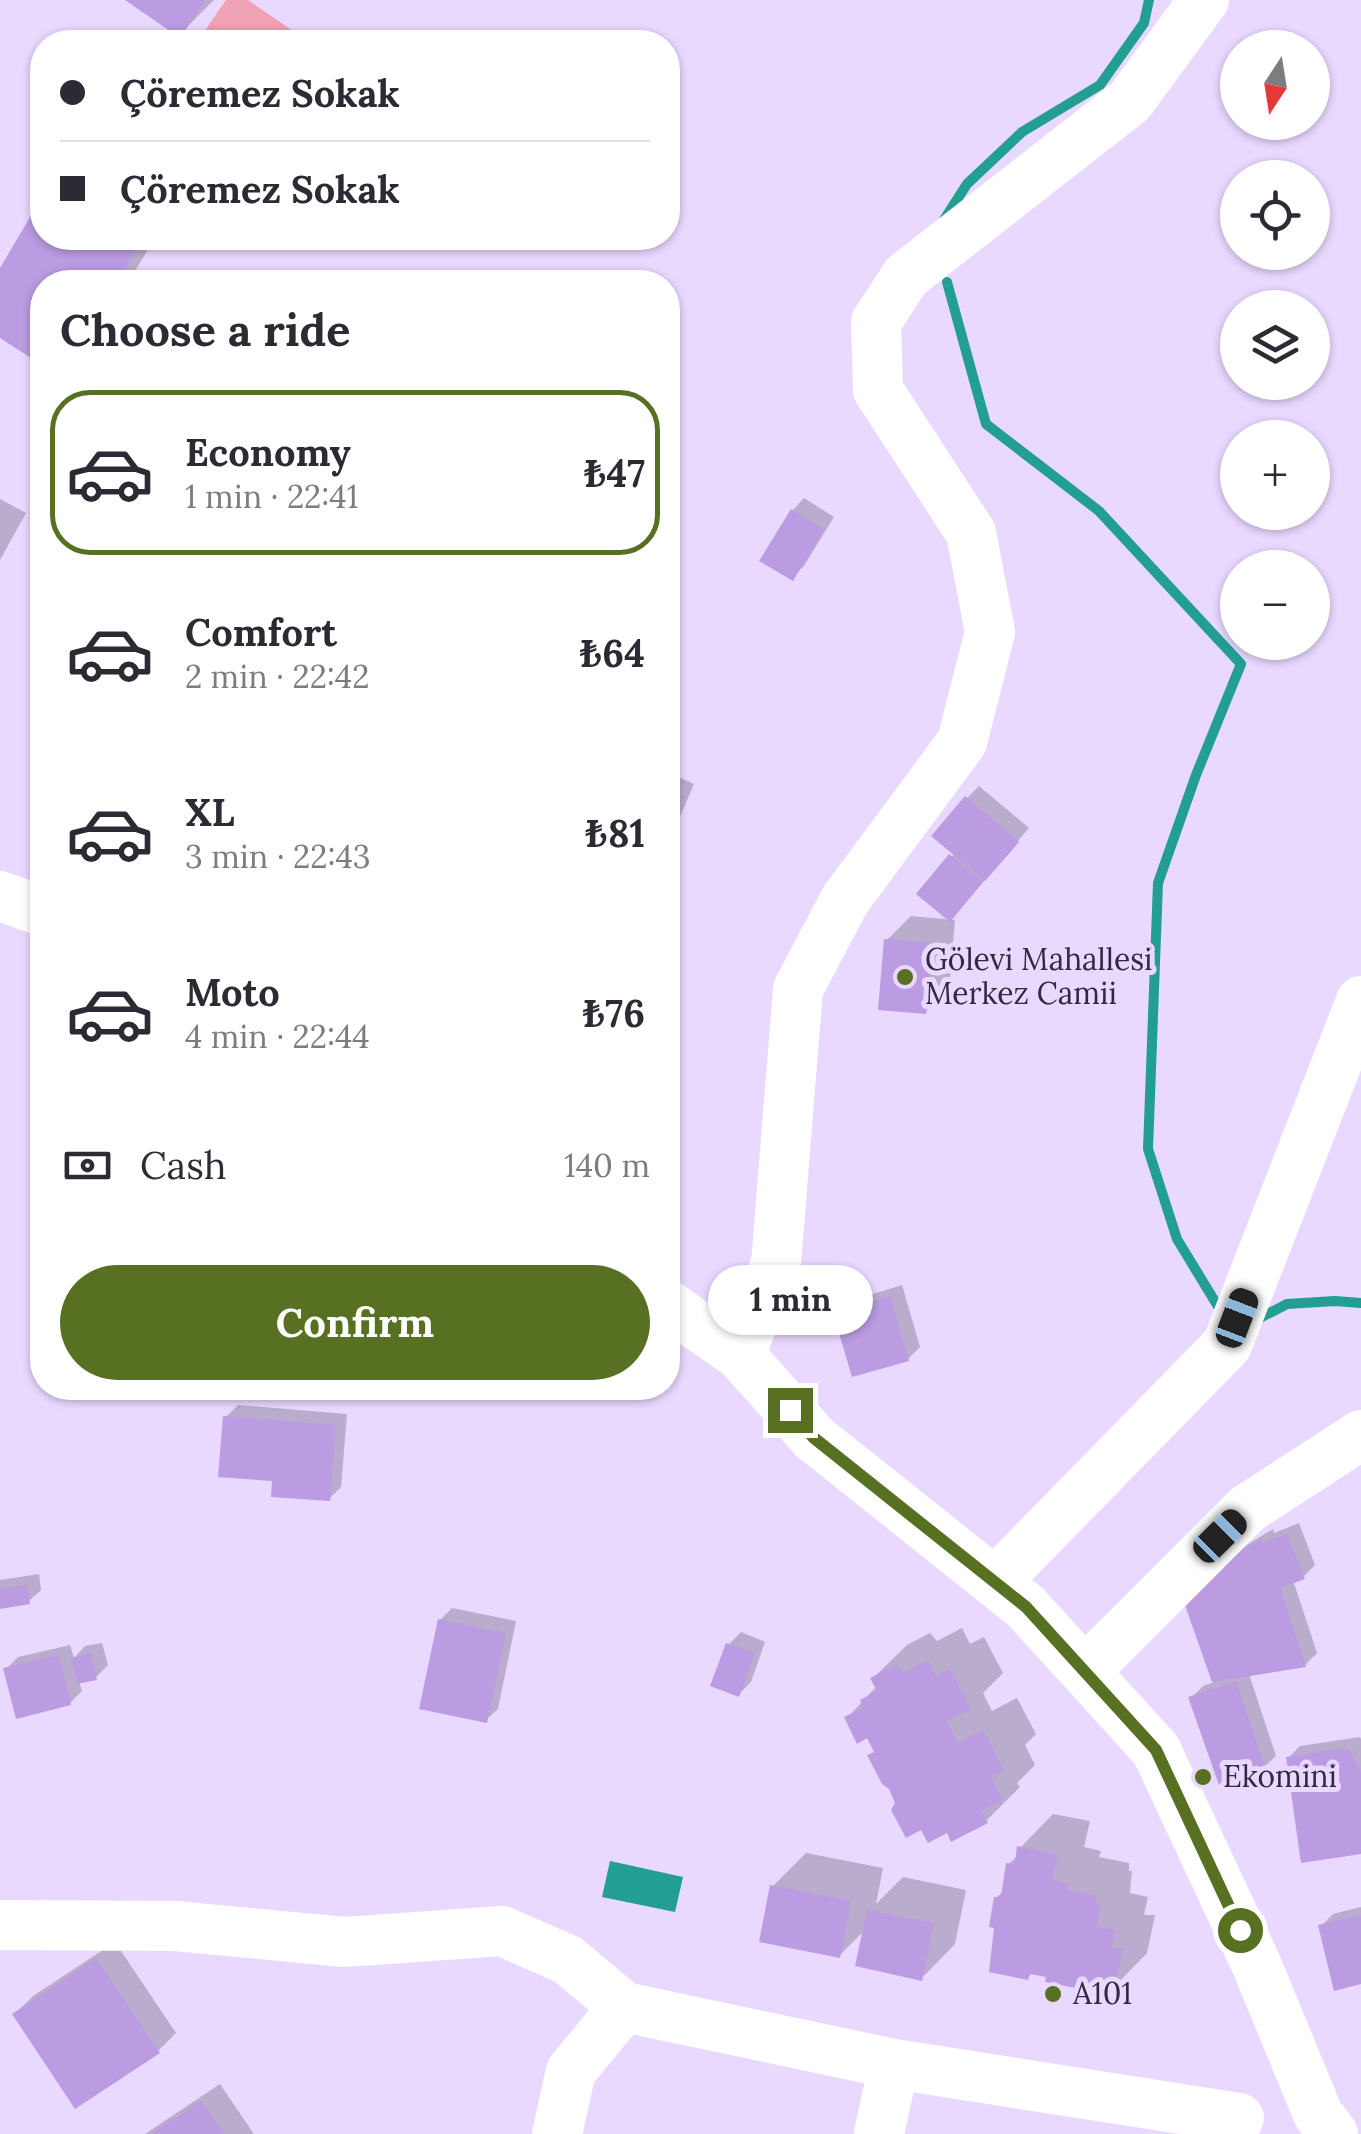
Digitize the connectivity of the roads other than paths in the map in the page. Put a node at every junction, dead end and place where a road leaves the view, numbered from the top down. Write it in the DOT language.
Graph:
graph roads {
  1 [pos="1204,0"];
  2 [pos="0,896"];
  3 [pos="30,907"];
  4 [pos="1361,1002"];
  5 [pos="680,1314"];
  6 [pos="740,1355"];
  7 [pos="1361,1435"];
  8 [pos="995,1582"];
  9 [pos="1085,1671"];
  10 [pos="0,1925"];
  11 [pos="624,2007"];
  12 [pos="894,2064"];
  13 [pos="1325,2124"];
  14 [pos="1237,2126"];
  15 [pos="557,2134"];
  16 [pos="879,2134"];
  1 -- 6 [label="street"];
  2 -- 3 [label="street"];
  4 -- 8 [label="street"];
  5 -- 6 [label="street"];
  6 -- 8 [label="street"];
  7 -- 9 [label="street"];
  8 -- 9 [label="street"];
  9 -- 13 [label="street"];
  10 -- 11 [label="street"];
  11 -- 12 [label="street"];
  11 -- 15 [label="street"];
  12 -- 14 [label="street"];
  12 -- 16 [label="street"];
  13 -- 14 [label="street"];
}
